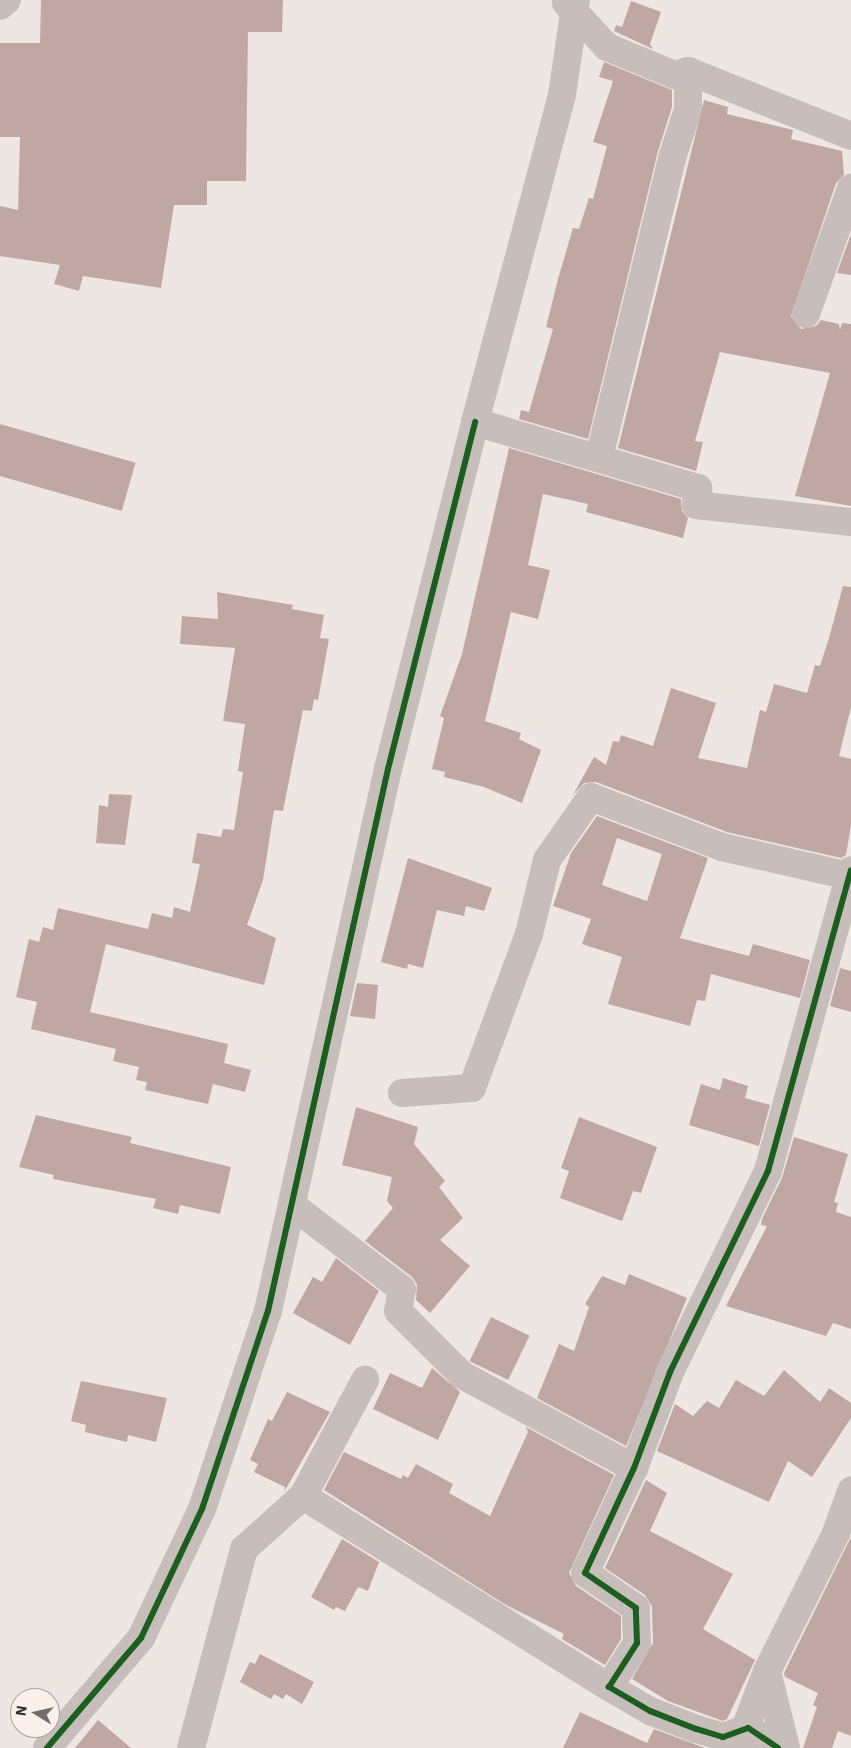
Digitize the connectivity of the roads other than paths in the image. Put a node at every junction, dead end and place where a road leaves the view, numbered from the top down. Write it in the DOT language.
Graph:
graph roads {
  1 [pos="7,0"];
  2 [pos="570,3"];
  3 [pos="0,6"];
  4 [pos="688,72"];
  5 [pos="851,136"];
  6 [pos="851,188"];
  7 [pos="806,314"];
  8 [pos="476,422"];
  9 [pos="599,458"];
  10 [pos="851,522"];
  11 [pos="850,873"];
  12 [pos="402,1093"];
  13 [pos="292,1205"];
  14 [pos="365,1380"];
  15 [pos="634,1468"];
  16 [pos="851,1491"];
  17 [pos="303,1496"];
  18 [pos="767,1671"];
  19 [pos="609,1687"];
  20 [pos="742,1738"];
  21 [pos="46,1748"];
  22 [pos="191,1748"];
  23 [pos="778,1748"];
  24 [pos="786,1748"];
  1 -- 3 [label="street"];
  2 -- 4 [label="street"];
  2 -- 8 [label="street"];
  4 -- 5 [label="street"];
  4 -- 9 [label="street"];
  6 -- 7 [label="street"];
  8 -- 9 [label="street"];
  8 -- 13 [label="street"];
  9 -- 10 [label="street"];
  11 -- 12 [label="street"];
  11 -- 15 [label="street"];
  13 -- 15 [label="street"];
  13 -- 21 [label="street"];
  14 -- 17 [label="street"];
  15 -- 19 [label="street"];
  16 -- 18 [label="street"];
  17 -- 19 [label="street"];
  17 -- 22 [label="street"];
  18 -- 20 [label="street"];
  18 -- 24 [label="street"];
  19 -- 20 [label="street"];
  20 -- 23 [label="street"];
}
